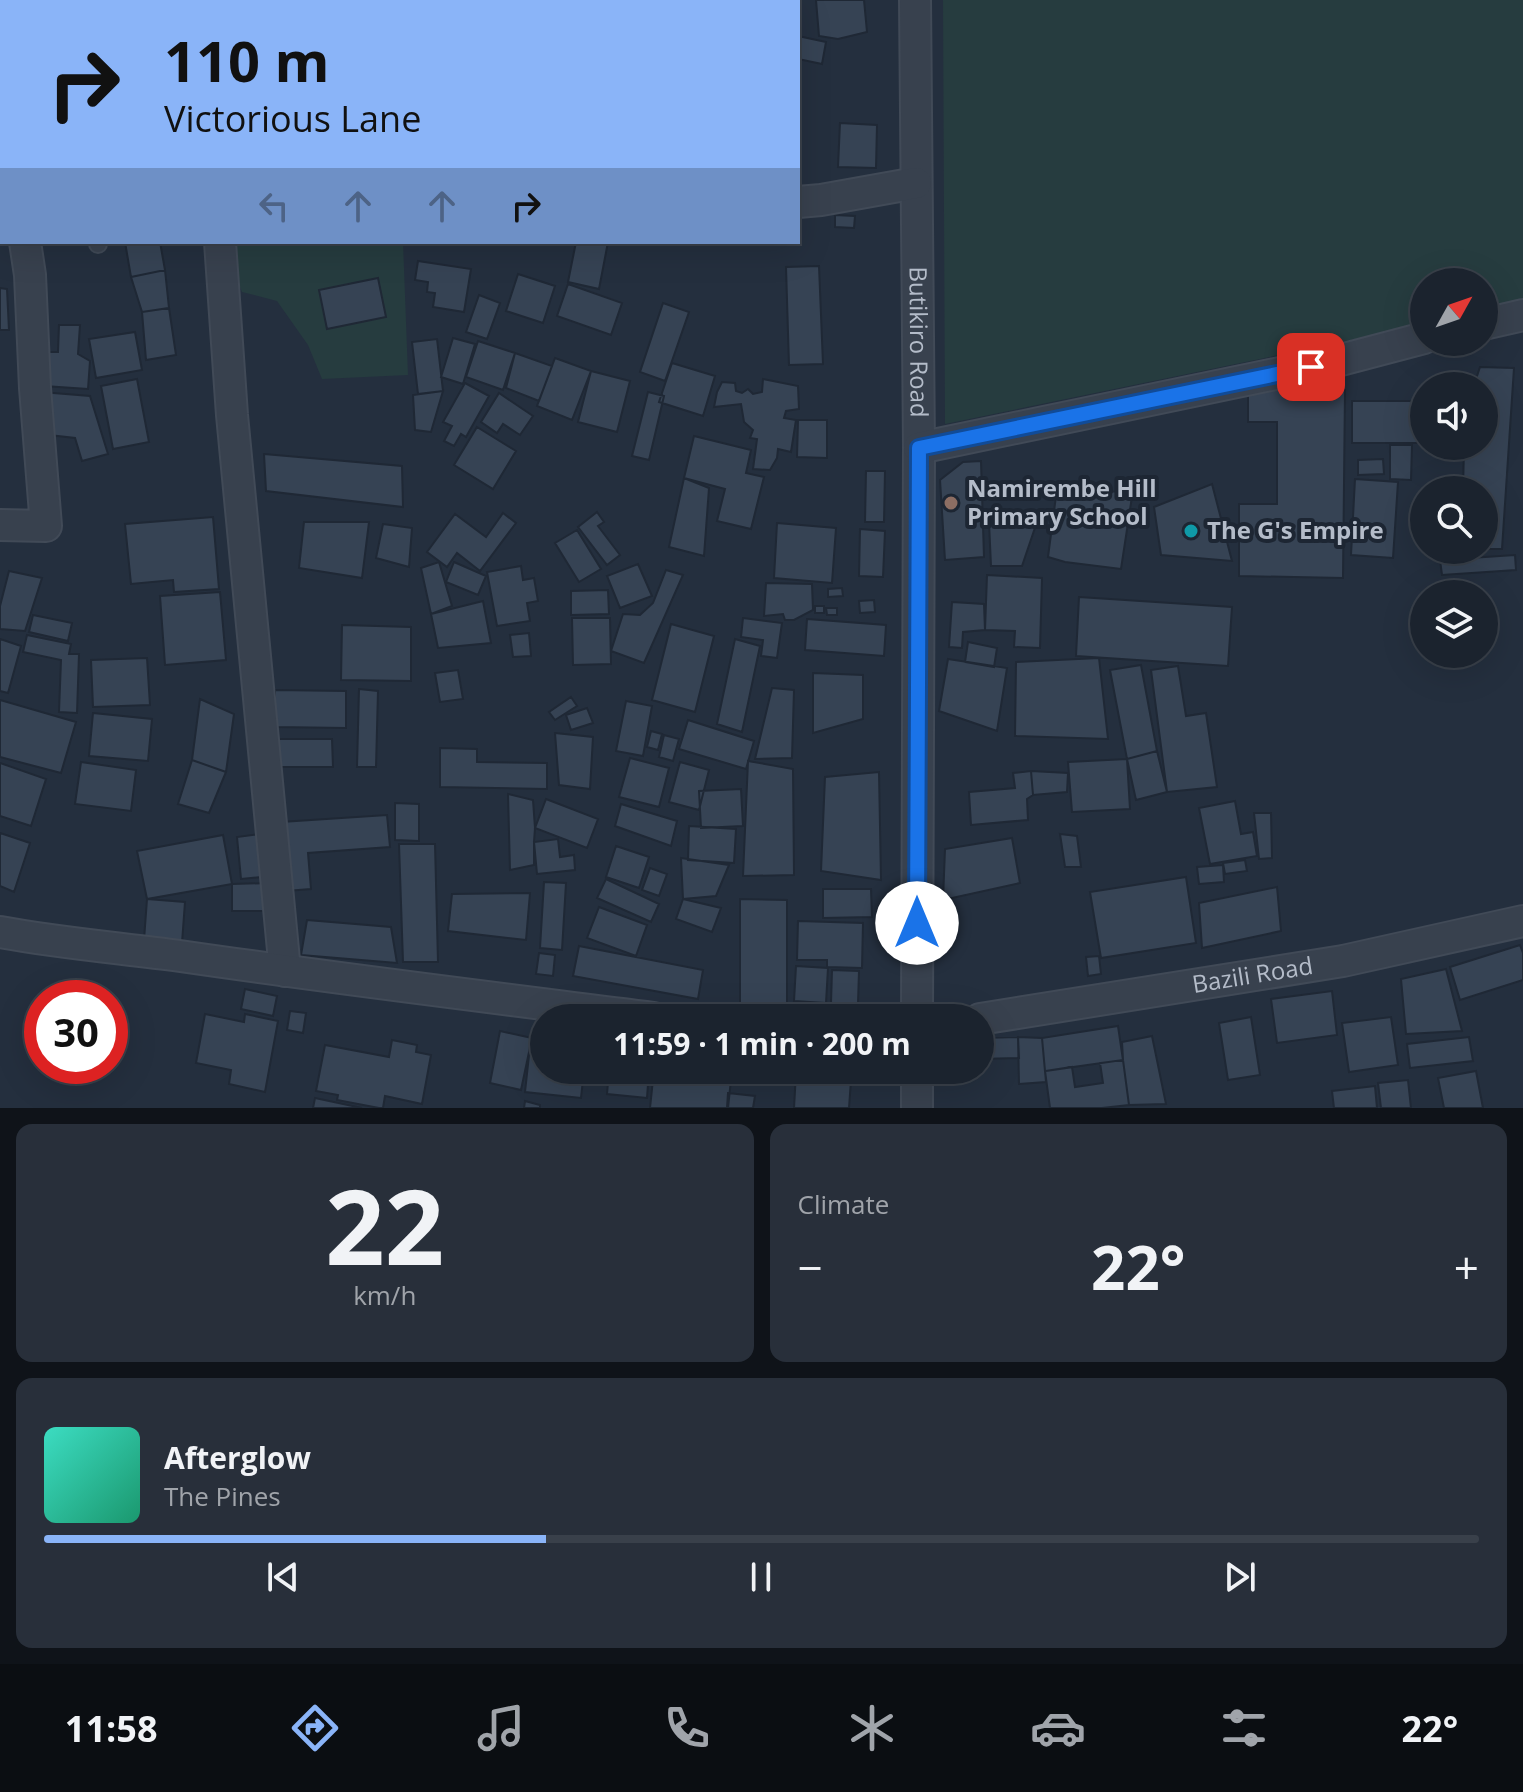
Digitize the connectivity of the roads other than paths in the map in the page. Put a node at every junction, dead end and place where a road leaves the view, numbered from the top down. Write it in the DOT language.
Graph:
graph roads {
  1 [pos="915,0"];
  2 [pos="916,183"];
  3 [pos="800,202"];
  4 [pos="25,244"];
  5 [pos="220,244"];
  6 [pos="1523,315"];
  7 [pos="1498,321"];
  8 [pos="1410,342"];
  9 [pos="919,448"];
  10 [pos="0,525"];
  11 [pos="1523,921"];
  12 [pos="0,932"];
  13 [pos="285,971"];
  14 [pos="544,1004"];
  15 [pos="917,1004"];
  16 [pos="994,1017"];
  17 [pos="917,1084"];
  18 [pos="917,1108"];
  1 -- 2 [label="street, Butikiro Road"];
  2 -- 3 [label="street"];
  2 -- 9 [label="street, Butikiro Road"];
  4 -- 10 [label="street"];
  5 -- 13 [label="street"];
  6 -- 7 [label="street"];
  8 -- 9 [label="street"];
  9 -- 15 [label="street, Butikiro Road"];
  11 -- 16 [label="street, Bazili Road"];
  12 -- 13 [label="street"];
  13 -- 14 [label="street"];
  17 -- 18 [label="street"];
}
